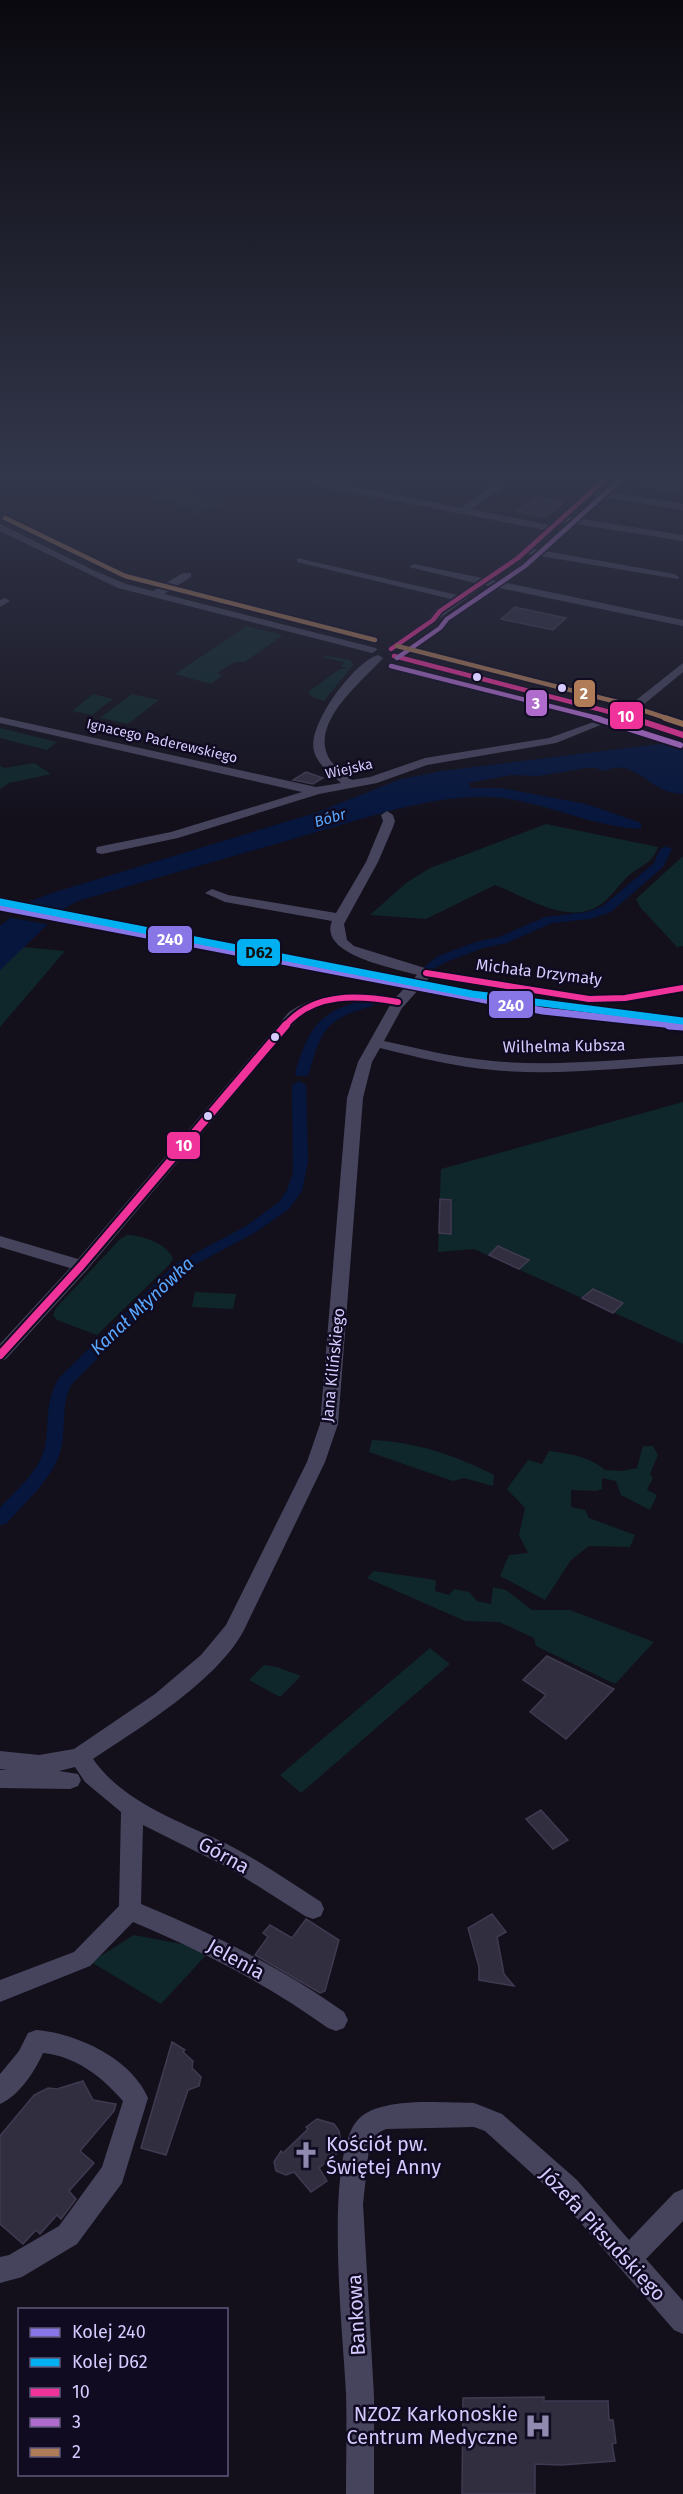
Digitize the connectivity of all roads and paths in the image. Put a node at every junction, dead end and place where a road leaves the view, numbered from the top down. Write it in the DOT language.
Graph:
graph roads {
  1 [pos="140,590"];
  2 [pos="162,590"];
  3 [pos="426,590"];
  4 [pos="470,590"];
  5 [pos="532,590"];
  6 [pos="154,595"];
  7 [pos="459,598"];
  8 [pos="683,623"];
  9 [pos="393,652"];
  10 [pos="375,654"];
  11 [pos="683,666"];
  12 [pos="639,703"];
  13 [pos="0,720"];
  14 [pos="602,723"];
  15 [pos="679,733"];
  16 [pos="348,783"];
  17 [pos="317,791"];
  18 [pos="387,815"];
  19 [pos="102,850"];
  20 [pos="212,892"];
  21 [pos="340,918"];
  22 [pos="426,973"];
  23 [pos="683,988"];
  24 [pos="398,1002"];
  25 [pos="375,1043"];
  26 [pos="683,1060"];
  27 [pos="0,1242"];
  28 [pos="81,1266"];
  29 [pos="0,1355"];
  30 [pos="79,1756"];
  31 [pos="0,1760"];
  32 [pos="0,1779"];
  33 [pos="70,1780"];
  34 [pos="132,1808"];
  35 [pos="313,1909"];
  36 [pos="130,1910"];
  37 [pos="0,1991"];
  38 [pos="336,2020"];
  39 [pos="0,2092"];
  40 [pos="360,2136"];
  41 [pos="683,2202"];
  42 [pos="626,2258"];
  43 [pos="0,2270"];
  44 [pos="683,2321"];
  45 [pos="360,2494"];
  1 -- 6 [label="street"];
  2 -- 6 [label="street"];
  3 -- 7 [label="street"];
  4 -- 7 [label="street"];
  5 -- 8 [label="street"];
  6 -- 10 [label="street"];
  7 -- 9 [label="street"];
  9 -- 10 [label="street"];
  9 -- 15 [label="street"];
  10 -- 16 [label="street"];
  11 -- 12 [label="street"];
  13 -- 17 [label="street, Ignacego Paderewskiego"];
  14 -- 16 [label="street, Wiejska"];
  16 -- 17 [label="street, Wiejska"];
  17 -- 19 [label="street, Wiejska"];
  18 -- 21 [label="street"];
  20 -- 21 [label="street"];
  21 -- 22 [label="street, Michała Drzymały"];
  22 -- 23 [label="street, Michała Drzymały"];
  22 -- 24 [label="street, Jana Kilińskiego"];
  24 -- 25 [label="street, Jana Kilińskiego"];
  24 -- 28 [label="street"];
  25 -- 26 [label="street, Wilhelma Kubsza"];
  25 -- 30 [label="street, Jana Kilińskiego"];
  27 -- 28 [label="street"];
  28 -- 29 [label="street"];
  30 -- 31 [label="street"];
  30 -- 34 [label="street"];
  32 -- 33 [label="street"];
  34 -- 35 [label="street, Górna"];
  34 -- 36 [label="street"];
  36 -- 37 [label="street"];
  36 -- 38 [label="street, Jelenia"];
  39 -- 43 [label="street"];
  40 -- 42 [label="street, Józefa Piłsudskiego"];
  40 -- 45 [label="street, Bankowa"];
  41 -- 42 [label="street"];
  42 -- 44 [label="street, Józefa Piłsudskiego"];
}
